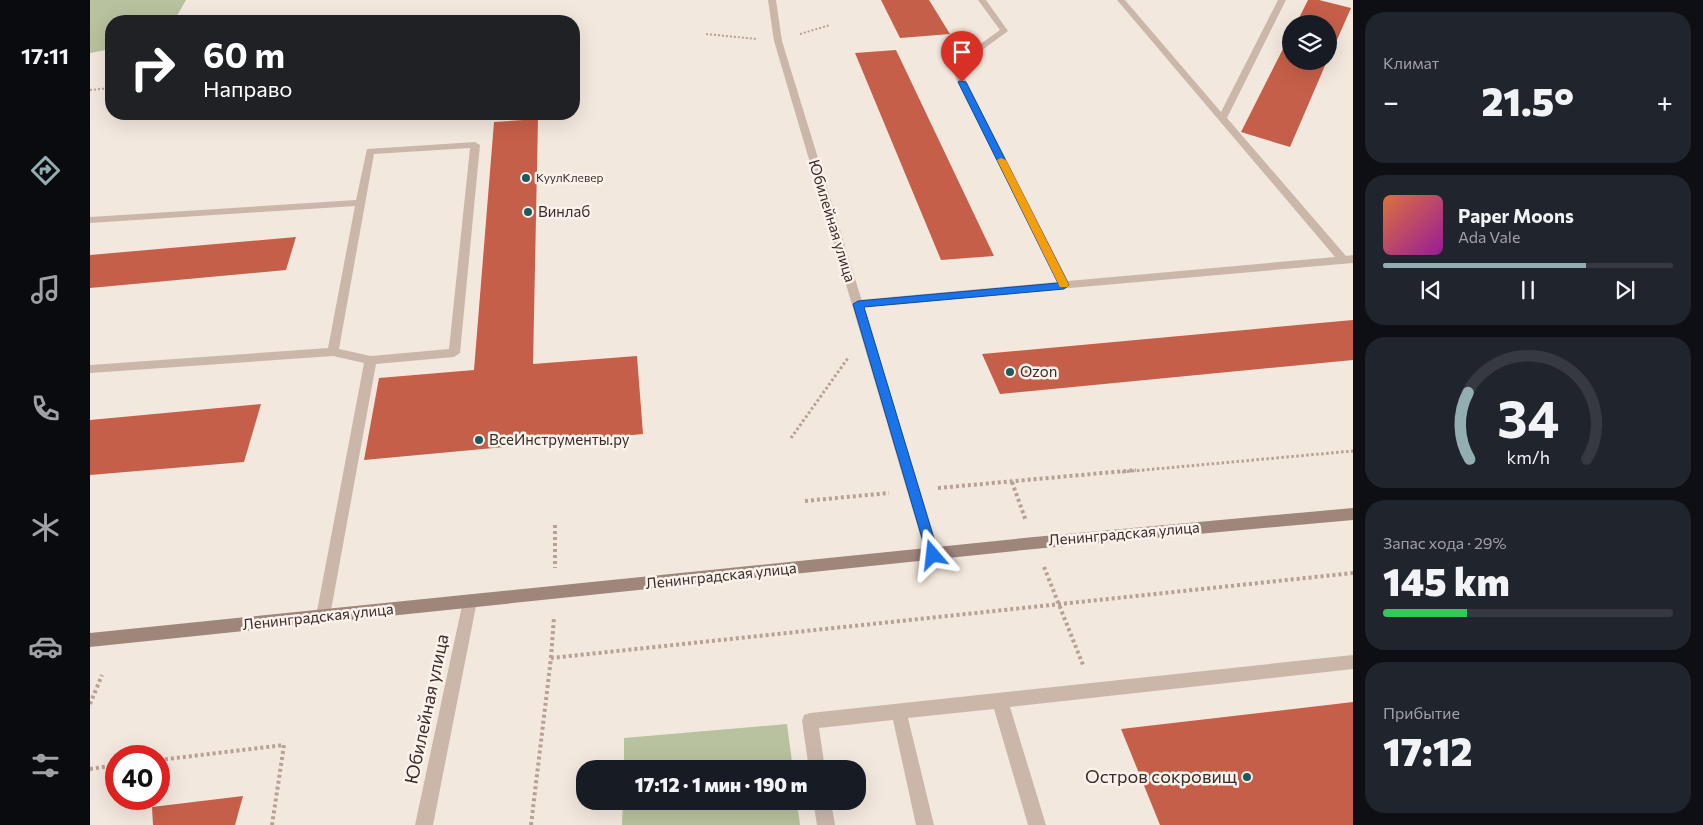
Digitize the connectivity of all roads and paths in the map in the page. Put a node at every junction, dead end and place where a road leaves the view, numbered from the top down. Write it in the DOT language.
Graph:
graph roads {
  1 [pos="772,0"];
  2 [pos="982,0"];
  3 [pos="1121,0"];
  4 [pos="1282,0"];
  5 [pos="105,89"];
  6 [pos="90,90"];
  7 [pos="1222,119"];
  8 [pos="360,203"];
  9 [pos="90,220"];
  10 [pos="1348,260"];
  11 [pos="1064,285"];
  12 [pos="858,304"];
  13 [pos="866,333"];
  14 [pos="333,352"];
  15 [pos="371,360"];
  16 [pos="90,369"];
  17 [pos="792,438"];
  18 [pos="1353,451"];
  19 [pos="1012,482"];
  20 [pos="914,491"];
  21 [pos="805,501"];
  22 [pos="1353,514"];
  23 [pos="1034,543"];
  24 [pos="933,555"];
  25 [pos="1353,573"];
  26 [pos="470,602"];
  27 [pos="1060,604"];
  28 [pos="324,616"];
  29 [pos="90,640"];
  30 [pos="1353,662"];
  31 [pos="102,675"];
  32 [pos="1093,692"];
  33 [pos="1000,702"];
  34 [pos="90,704"];
  35 [pos="899,713"];
  36 [pos="170,759"];
  37 [pos="816,760"];
  38 [pos="105,766"];
  39 [pos="90,768"];
  40 [pos="824,810"];
  41 [pos="272,825"];
  42 [pos="424,825"];
  43 [pos="531,825"];
  44 [pos="826,825"];
  45 [pos="925,825"];
  46 [pos="1037,825"];
  1 -- 12 [label="street, Юбилейная улица"];
  2 -- 11 [label="street"];
  3 -- 7 [label="street"];
  4 -- 7 [label="street"];
  5 -- 6 [label="path"];
  7 -- 10 [label="street"];
  8 -- 9 [label="street"];
  8 -- 14 [label="street"];
  8 -- 15 [label="street"];
  10 -- 11 [label="street"];
  11 -- 12 [label="street"];
  12 -- 13 [label="street, Юбилейная улица"];
  13 -- 17 [label="path"];
  13 -- 20 [label="street, Юбилейная улица"];
  14 -- 15 [label="street"];
  14 -- 16 [label="street"];
  15 -- 28 [label="street"];
  18 -- 19 [label="path"];
  19 -- 20 [label="path"];
  19 -- 23 [label="path"];
  20 -- 21 [label="path"];
  20 -- 24 [label="street, Юбилейная улица"];
  22 -- 23 [label="main road, Ленинградская улица"];
  23 -- 24 [label="main road, Ленинградская улица"];
  23 -- 27 [label="path"];
  24 -- 26 [label="main road, Ленинградская улица"];
  25 -- 27 [label="path"];
  26 -- 28 [label="main road, Ленинградская улица"];
  26 -- 42 [label="street, Юбилейная улица"];
  27 -- 32 [label="path"];
  27 -- 43 [label="path"];
  28 -- 29 [label="main road, Ленинградская улица"];
  30 -- 32 [label="street"];
  31 -- 34 [label="path"];
  32 -- 33 [label="street"];
  33 -- 35 [label="street"];
  33 -- 46 [label="street"];
  35 -- 37 [label="street"];
  35 -- 45 [label="street"];
  36 -- 41 [label="path"];
  38 -- 39 [label="path"];
  40 -- 44 [label="street"];
}
